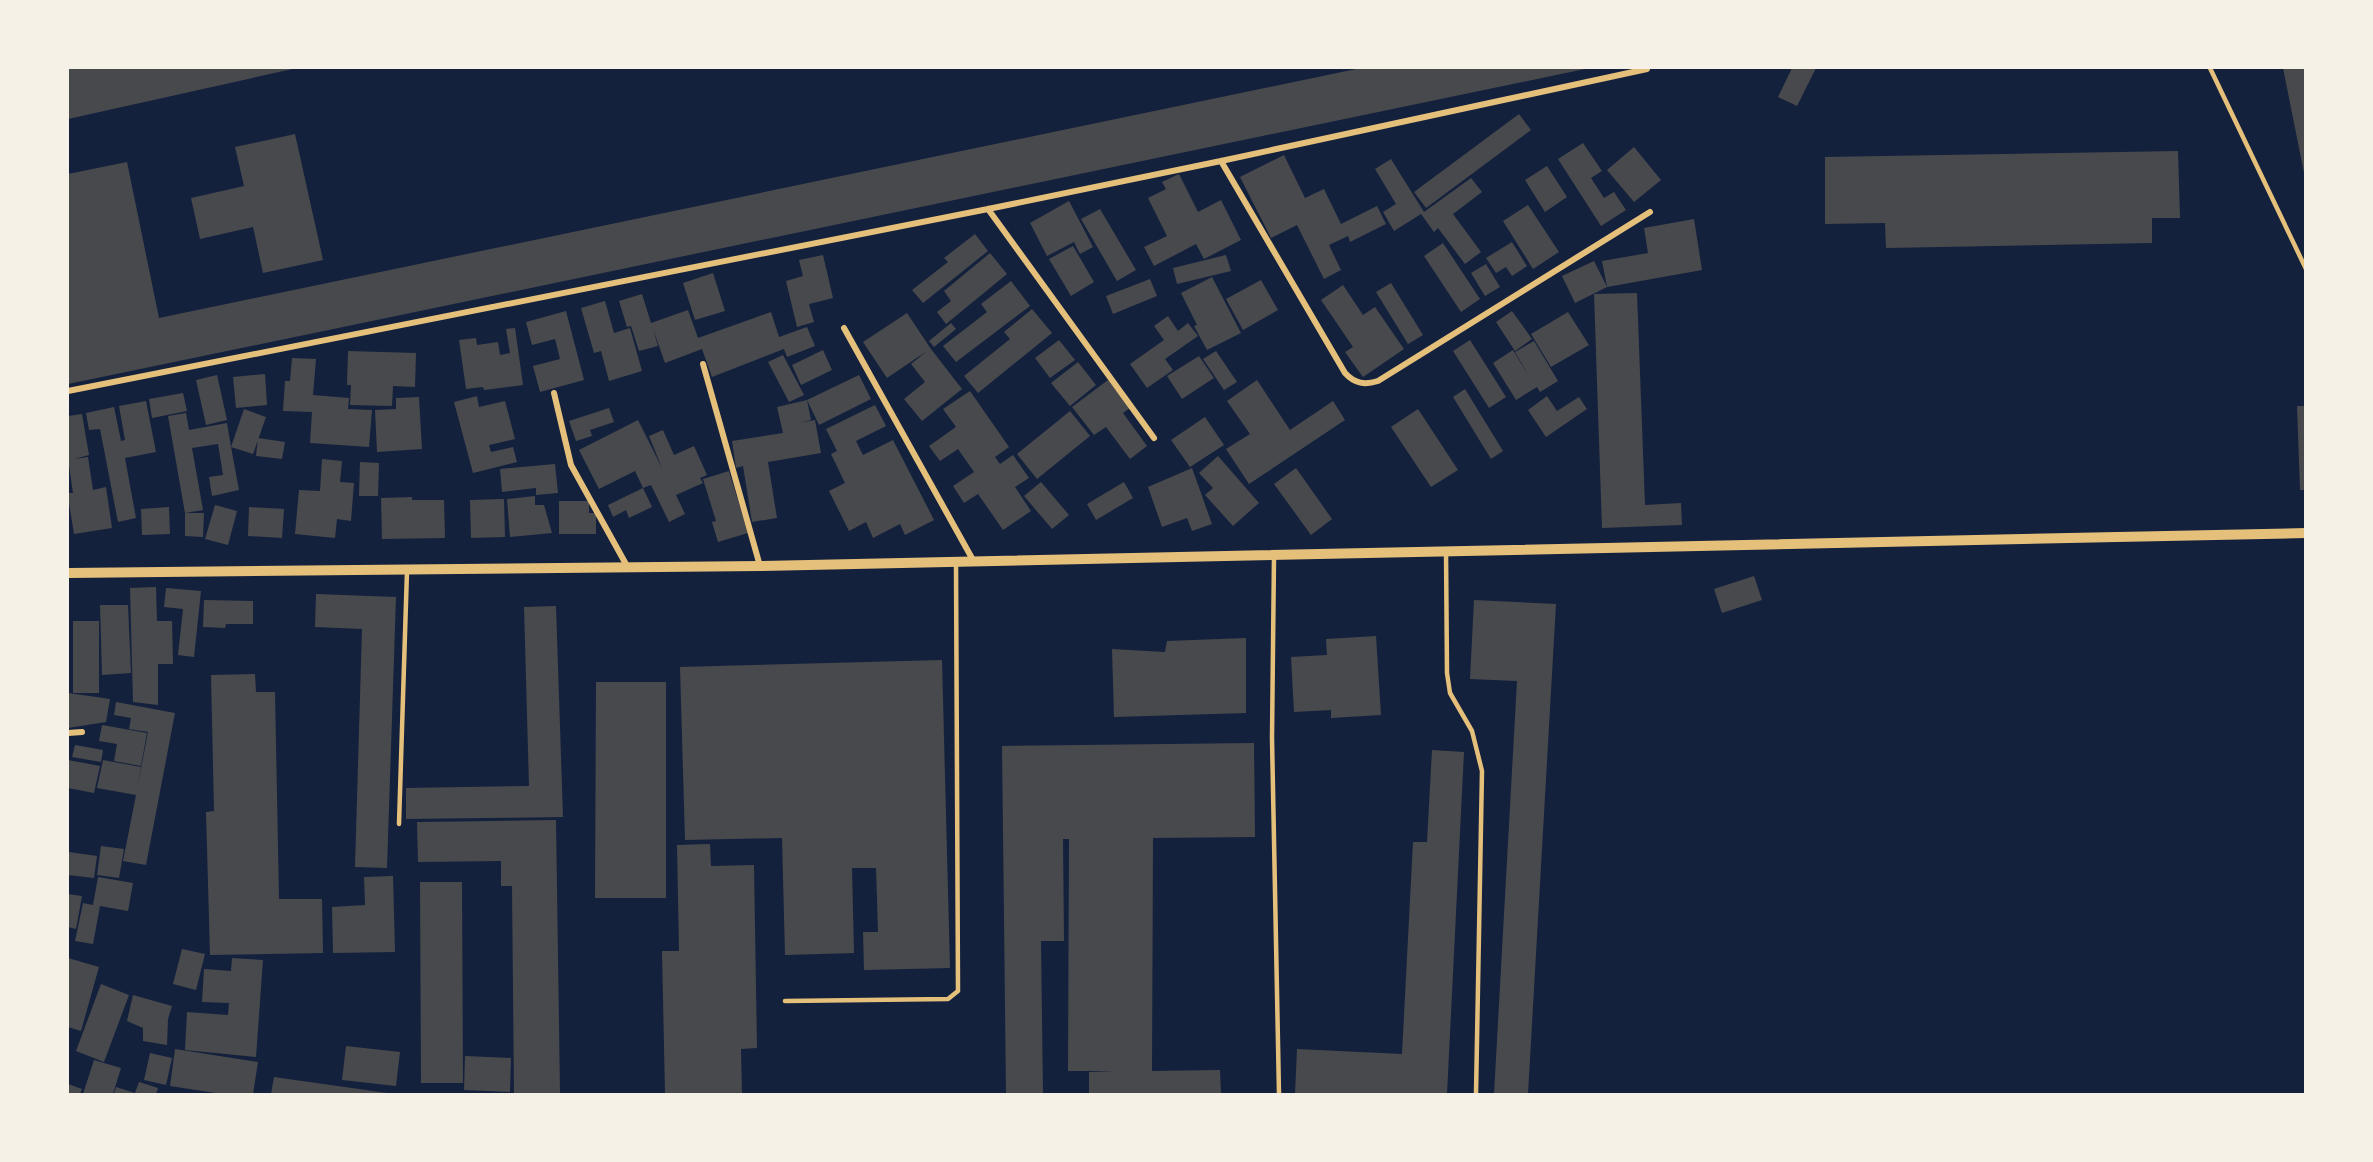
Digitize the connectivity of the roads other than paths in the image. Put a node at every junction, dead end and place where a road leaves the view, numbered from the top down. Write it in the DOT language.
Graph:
graph roads {
  1 [pos="2210,68"];
  2 [pos="1647,69"];
  3 [pos="1221,161"];
  4 [pos="988,209"];
  5 [pos="1650,212"];
  6 [pos="2306,269"];
  7 [pos="844,328"];
  8 [pos="703,364"];
  9 [pos="68,391"];
  10 [pos="554,393"];
  11 [pos="1154,438"];
  12 [pos="2306,532"];
  13 [pos="1446,551"];
  14 [pos="1274,554"];
  15 [pos="974,560"];
  16 [pos="956,561"];
  17 [pos="627,566"];
  18 [pos="760,566"];
  19 [pos="407,569"];
  20 [pos="68,573"];
  21 [pos="82,732"];
  22 [pos="68,734"];
  23 [pos="399,824"];
  24 [pos="785,1001"];
  25 [pos="1280,1095"];
  26 [pos="1476,1095"];
  1 -- 6 [label="lane"];
  2 -- 3 [label="street"];
  3 -- 4 [label="street"];
  3 -- 5 [label="street"];
  4 -- 9 [label="street"];
  4 -- 11 [label="street"];
  7 -- 15 [label="street"];
  8 -- 18 [label="street"];
  10 -- 17 [label="street"];
  12 -- 13 [label="street"];
  13 -- 14 [label="street"];
  13 -- 26 [label="lane"];
  14 -- 15 [label="street"];
  14 -- 25 [label="lane"];
  15 -- 16 [label="street"];
  16 -- 18 [label="street"];
  16 -- 24 [label="lane"];
  17 -- 18 [label="street"];
  17 -- 19 [label="street"];
  19 -- 20 [label="street"];
  19 -- 23 [label="lane"];
  21 -- 22 [label="street"];
}
